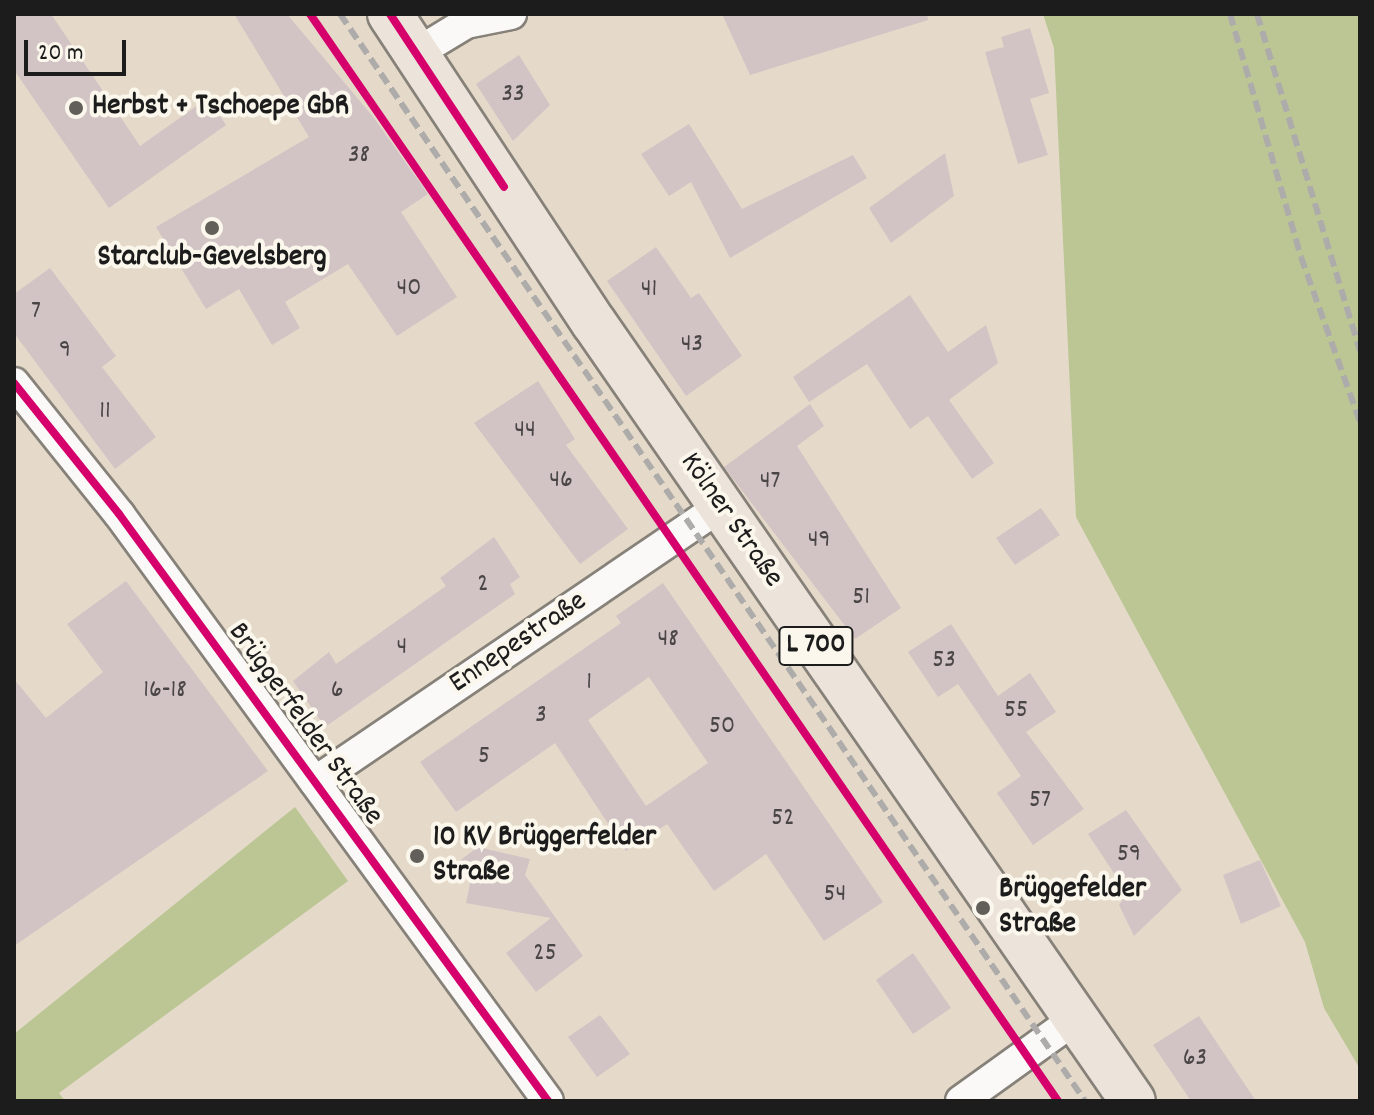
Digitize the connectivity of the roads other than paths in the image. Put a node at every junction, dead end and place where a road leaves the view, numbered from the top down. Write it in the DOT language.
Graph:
graph roads {
  1 [pos="390,14"];
  2 [pos="511,14"];
  3 [pos="415,54"];
  4 [pos="14,383"];
  5 [pos="723,505"];
  6 [pos="315,782"];
  7 [pos="1075,1019"];
  8 [pos="548,1101"];
  9 [pos="961,1101"];
  10 [pos="1133,1101"];
  1 -- 3 [label="main road, Kölner Straße / L 700"];
  2 -- 3 [label="street"];
  3 -- 5 [label="main road, Kölner Straße / L 700"];
  4 -- 6 [label="street, Brüggerfelder Straße"];
  5 -- 6 [label="street, Ennepestraße"];
  5 -- 7 [label="main road, Kölner Straße / L 700"];
  6 -- 8 [label="street, Brüggerfelder Straße"];
  7 -- 9 [label="street"];
  7 -- 10 [label="main road, Kölner Straße / L 700"];
}
